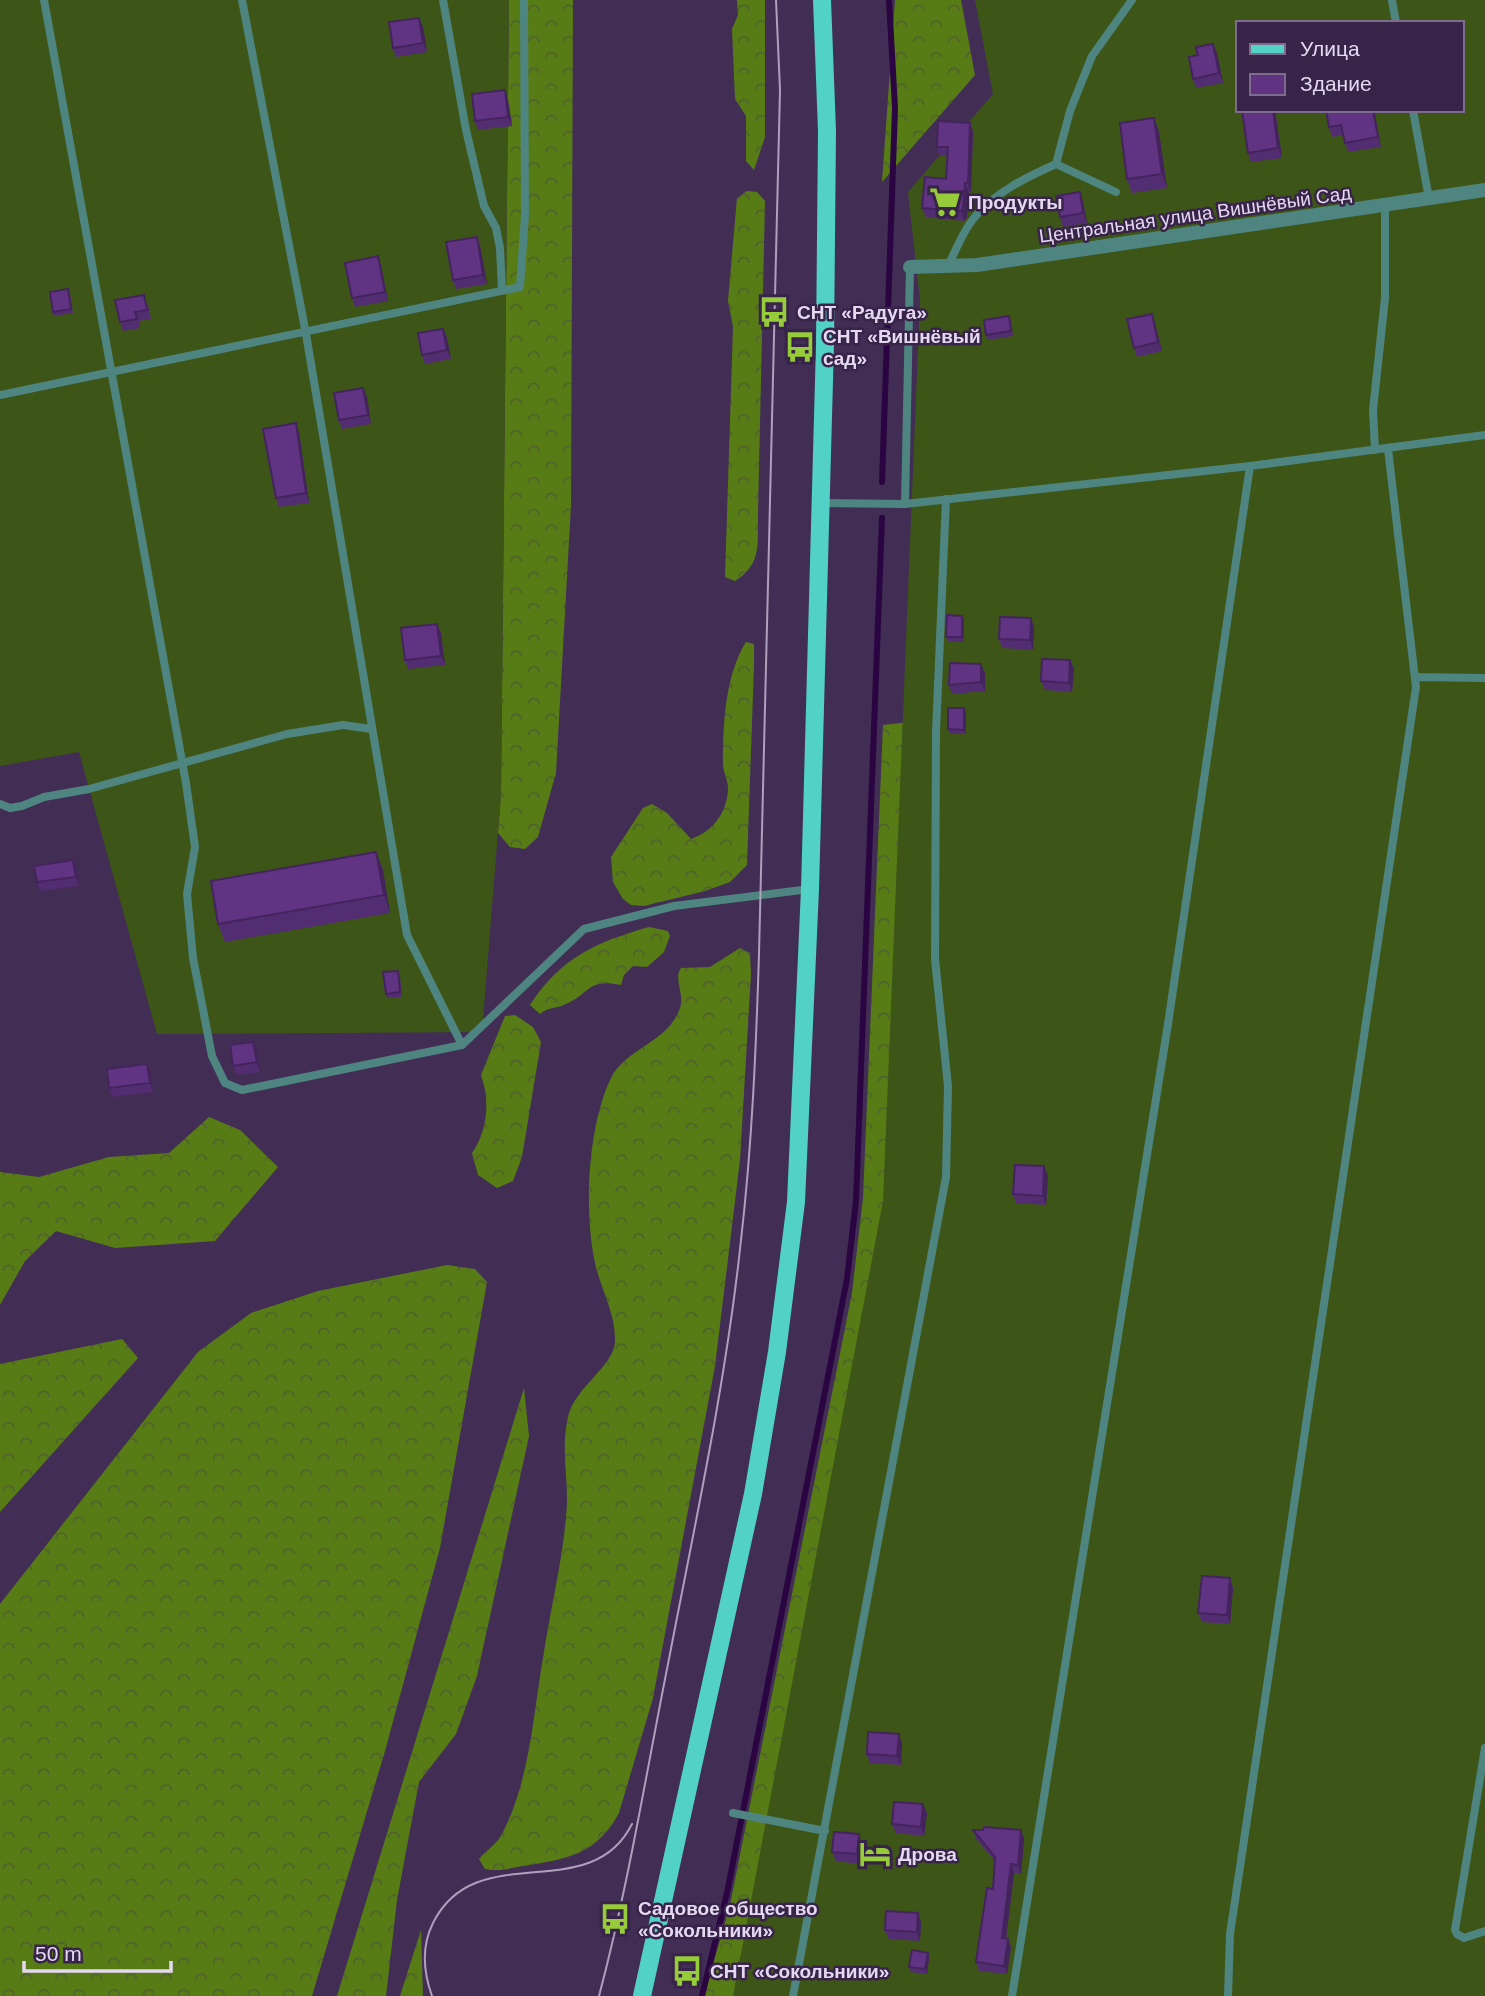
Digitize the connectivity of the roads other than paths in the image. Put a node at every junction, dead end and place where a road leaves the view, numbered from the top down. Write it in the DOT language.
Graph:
graph roads {
  1 [pos="44,0"];
  2 [pos="242,0"];
  3 [pos="443,0"];
  4 [pos="523,0"];
  5 [pos="822,0"];
  6 [pos="1132,0"];
  7 [pos="1392,0"];
  8 [pos="1396,21"];
  9 [pos="1413,112"];
  10 [pos="1056,164"];
  11 [pos="1485,190"];
  12 [pos="1116,192"];
  13 [pos="1429,199"];
  14 [pos="1385,205"];
  15 [pos="948,266"];
  16 [pos="910,267"];
  17 [pos="502,290"];
  18 [pos="306,334"];
  19 [pos="114,374"];
  20 [pos="0,396"];
  21 [pos="1485,435"];
  22 [pos="1388,449"];
  23 [pos="1375,450"];
  24 [pos="1250,467"];
  25 [pos="946,499"];
  26 [pos="820,503"];
  27 [pos="905,504"];
  28 [pos="1415,677"];
  29 [pos="1485,678"];
  30 [pos="371,729"];
  31 [pos="181,762"];
  32 [pos="0,804"];
  33 [pos="810,889"];
  34 [pos="462,1045"];
  35 [pos="1485,1748"];
  36 [pos="733,1814"];
  37 [pos="825,1831"];
  38 [pos="1485,1931"];
  39 [pos="642,1996"];
  40 [pos="793,1996"];
  41 [pos="1012,1996"];
  42 [pos="1228,1996"];
  1 -- 19 [label="lane"];
  2 -- 18 [label="lane"];
  3 -- 17 [label="lane"];
  4 -- 17 [label="lane"];
  5 -- 26 [label="main road"];
  6 -- 10 [label="lane"];
  7 -- 8 [label="lane"];
  9 -- 13 [label="lane"];
  10 -- 12 [label="lane"];
  10 -- 15 [label="lane"];
  11 -- 13 [label="street, Центральная улица Вишнёвый Сад"];
  13 -- 14 [label="street, Центральная улица Вишнёвый Сад"];
  14 -- 15 [label="street, Центральная улица Вишнёвый Сад"];
  14 -- 23 [label="lane"];
  15 -- 16 [label="street, Центральная улица Вишнёвый Сад"];
  16 -- 27 [label="lane"];
  17 -- 18 [label="lane"];
  18 -- 19 [label="lane"];
  18 -- 30 [label="lane"];
  19 -- 20 [label="lane"];
  19 -- 31 [label="lane"];
  21 -- 22 [label="lane"];
  22 -- 23 [label="lane"];
  22 -- 28 [label="lane"];
  23 -- 24 [label="lane"];
  24 -- 25 [label="lane"];
  24 -- 41 [label="lane"];
  25 -- 27 [label="lane"];
  25 -- 37 [label="lane"];
  26 -- 27 [label="lane"];
  26 -- 33 [label="main road"];
  28 -- 29 [label="lane"];
  28 -- 42 [label="lane"];
  30 -- 31 [label="lane"];
  30 -- 34 [label="lane"];
  31 -- 32 [label="lane"];
  31 -- 34 [label="lane"];
  33 -- 34 [label="lane"];
  33 -- 39 [label="main road"];
  35 -- 38 [label="lane"];
  36 -- 37 [label="lane"];
  37 -- 40 [label="lane"];
}
